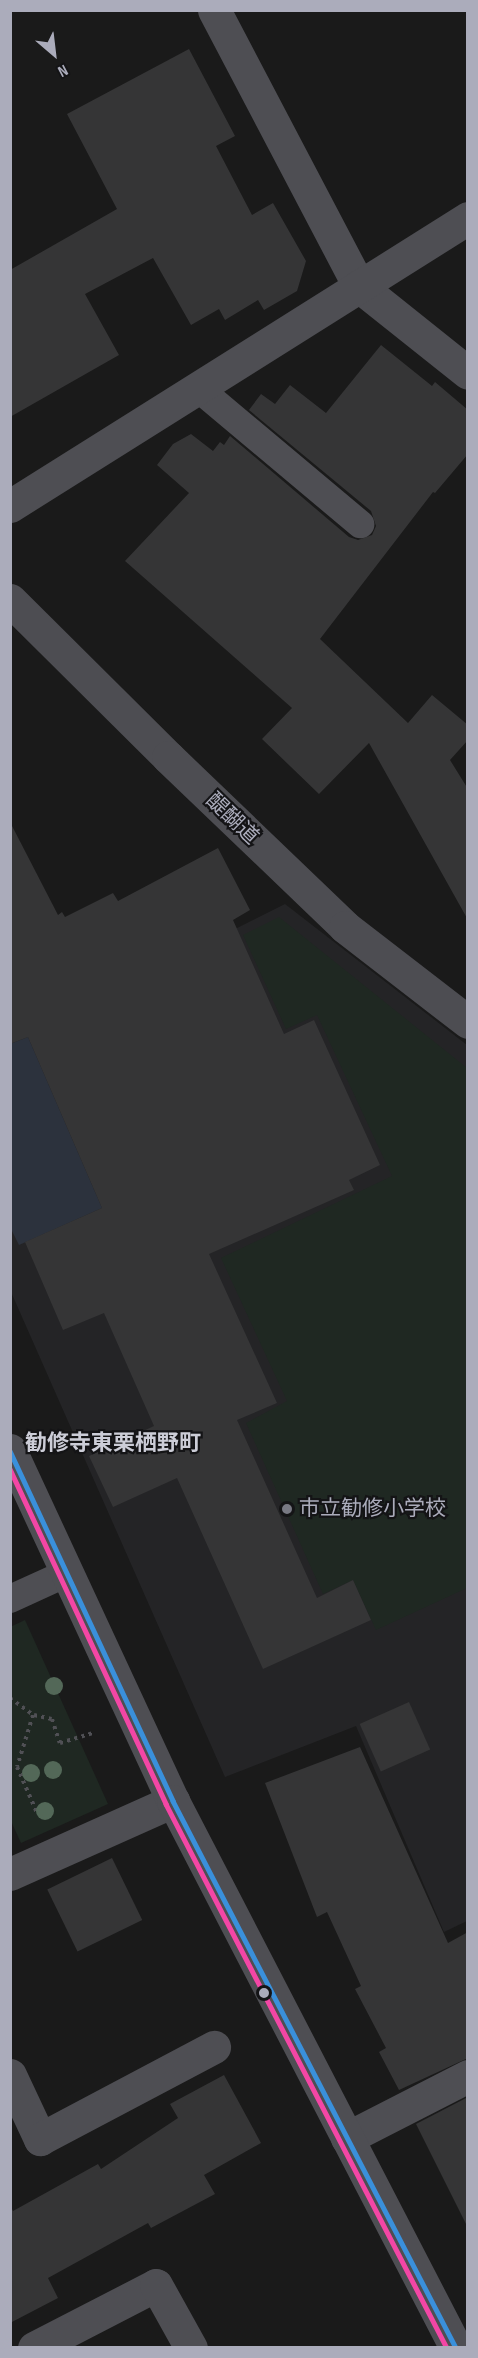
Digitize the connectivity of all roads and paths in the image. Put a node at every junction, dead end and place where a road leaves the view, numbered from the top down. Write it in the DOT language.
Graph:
graph roads {
  1 [pos="214,10"];
  2 [pos="468,218"];
  3 [pos="359,286"];
  4 [pos="468,373"];
  5 [pos="198,388"];
  6 [pos="10,506"];
  7 [pos="360,524"];
  8 [pos="10,600"];
  9 [pos="468,1023"];
  10 [pos="10,1450"];
  11 [pos="67,1573"];
  12 [pos="10,1599"];
  13 [pos="10,1698"];
  14 [pos="33,1715"];
  15 [pos="92,1733"];
  16 [pos="173,1801"];
  17 [pos="39,1818"];
  18 [pos="10,1874"];
  19 [pos="214,2047"];
  20 [pos="10,2075"];
  21 [pos="468,2076"];
  22 [pos="347,2138"];
  23 [pos="34,2348"];
  24 [pos="191,2348"];
  25 [pos="456,2348"];
  1 -- 3 [label="street"];
  2 -- 3 [label="street"];
  3 -- 4 [label="street"];
  3 -- 5 [label="street"];
  5 -- 6 [label="street"];
  5 -- 7 [label="lane"];
  8 -- 9 [label="main road, 醍醐道"];
  10 -- 11 [label="street"];
  11 -- 12 [label="lane"];
  11 -- 16 [label="street"];
  13 -- 14 [label="path"];
  14 -- 15 [label="path"];
  14 -- 17 [label="path"];
  16 -- 18 [label="street"];
  16 -- 22 [label="street"];
  19 -- 20 [label="street"];
  21 -- 22 [label="street"];
  22 -- 25 [label="street"];
  23 -- 24 [label="street"];
}
